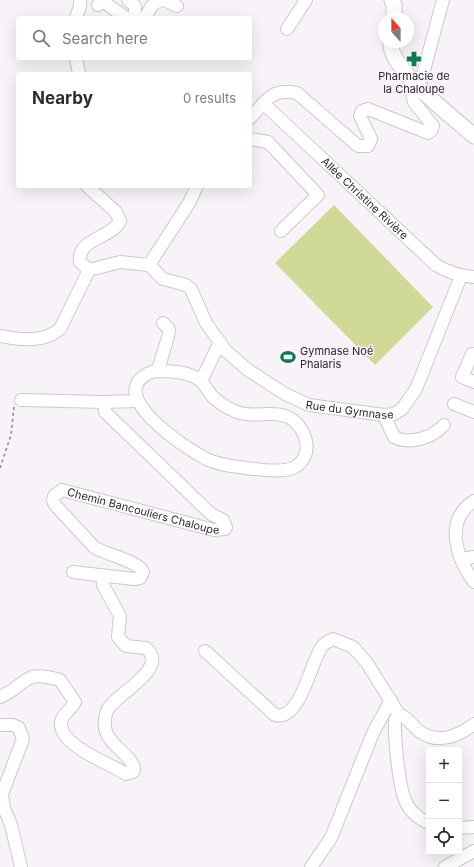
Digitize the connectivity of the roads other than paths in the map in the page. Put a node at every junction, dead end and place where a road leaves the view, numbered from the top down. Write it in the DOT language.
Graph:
graph roads {
  1 [pos="80,0"];
  2 [pos="128,0"];
  3 [pos="163,0"];
  4 [pos="306,0"];
  5 [pos="392,0"];
  6 [pos="443,0"];
  7 [pos="93,2"];
  8 [pos="177,6"];
  9 [pos="394,12"];
  10 [pos="77,16"];
  11 [pos="112,16"];
  12 [pos="123,16"];
  13 [pos="133,16"];
  14 [pos="146,16"];
  15 [pos="287,29"];
  16 [pos="391,48"];
  17 [pos="76,60"];
  18 [pos="79,72"];
  19 [pos="416,84"];
  20 [pos="264,104"];
  21 [pos="252,116"];
  22 [pos="474,136"];
  23 [pos="252,139"];
  24 [pos="89,188"];
  25 [pos="196,188"];
  26 [pos="281,231"];
  27 [pos="149,265"];
  28 [pos="89,270"];
  29 [pos="460,276"];
  30 [pos="474,277"];
  31 [pos="162,322"];
  32 [pos="0,336"];
  33 [pos="220,342"];
  34 [pos="474,355"];
  35 [pos="158,371"];
  36 [pos="201,381"];
  37 [pos="474,382"];
  38 [pos="21,400"];
  39 [pos="137,401"];
  40 [pos="104,402"];
  41 [pos="454,404"];
  42 [pos="474,412"];
  43 [pos="384,416"];
  44 [pos="444,425"];
  45 [pos="474,502"];
  46 [pos="474,557"];
  47 [pos="461,559"];
  48 [pos="73,572"];
  49 [pos="102,575"];
  50 [pos="474,582"];
  51 [pos="204,651"];
  52 [pos="0,697"];
  53 [pos="391,700"];
  54 [pos="400,716"];
  55 [pos="474,724"];
  56 [pos="0,725"];
  57 [pos="426,822"];
  58 [pos="474,827"];
  59 [pos="462,828"];
  60 [pos="474,851"];
  61 [pos="20,867"];
  62 [pos="311,867"];
  63 [pos="445,867"];
  1 -- 10 [label="street"];
  2 -- 13 [label="street"];
  3 -- 8 [label="street"];
  3 -- 14 [label="street"];
  4 -- 15 [label="street"];
  5 -- 9 [label="main road"];
  6 -- 19 [label="street"];
  7 -- 11 [label="street"];
  7 -- 12 [label="street"];
  16 -- 19 [label="main road"];
  17 -- 18 [label="street"];
  19 -- 20 [label="street"];
  19 -- 22 [label="main road"];
  20 -- 21 [label="street"];
  20 -- 29 [label="street, Allée Christine Rivière"];
  23 -- 26 [label="street"];
  24 -- 28 [label="street"];
  25 -- 27 [label="street"];
  27 -- 28 [label="street"];
  27 -- 33 [label="street, Rue du Gymnase"];
  28 -- 32 [label="street"];
  29 -- 30 [label="street, Allée Christine Rivière"];
  29 -- 43 [label="street, Rue du Gymnase"];
  31 -- 35 [label="street"];
  33 -- 36 [label="street"];
  33 -- 43 [label="street, Rue du Gymnase"];
  34 -- 37 [label="street"];
  35 -- 36 [label="street"];
  35 -- 39 [label="street"];
  36 -- 39 [label="street"];
  38 -- 40 [label="street"];
  39 -- 40 [label="street"];
  40 -- 49 [label="street, Chemin Bancouliers Chaloupe"];
  41 -- 42 [label="street"];
  43 -- 44 [label="street"];
  45 -- 47 [label="street"];
  46 -- 47 [label="street"];
  47 -- 50 [label="street"];
  48 -- 49 [label="street"];
  49 -- 52 [label="street"];
  51 -- 53 [label="street"];
  53 -- 54 [label="street"];
  53 -- 62 [label="street"];
  54 -- 55 [label="street"];
  54 -- 57 [label="street"];
  56 -- 61 [label="street"];
  58 -- 59 [label="street"];
  60 -- 63 [label="street"];
}
